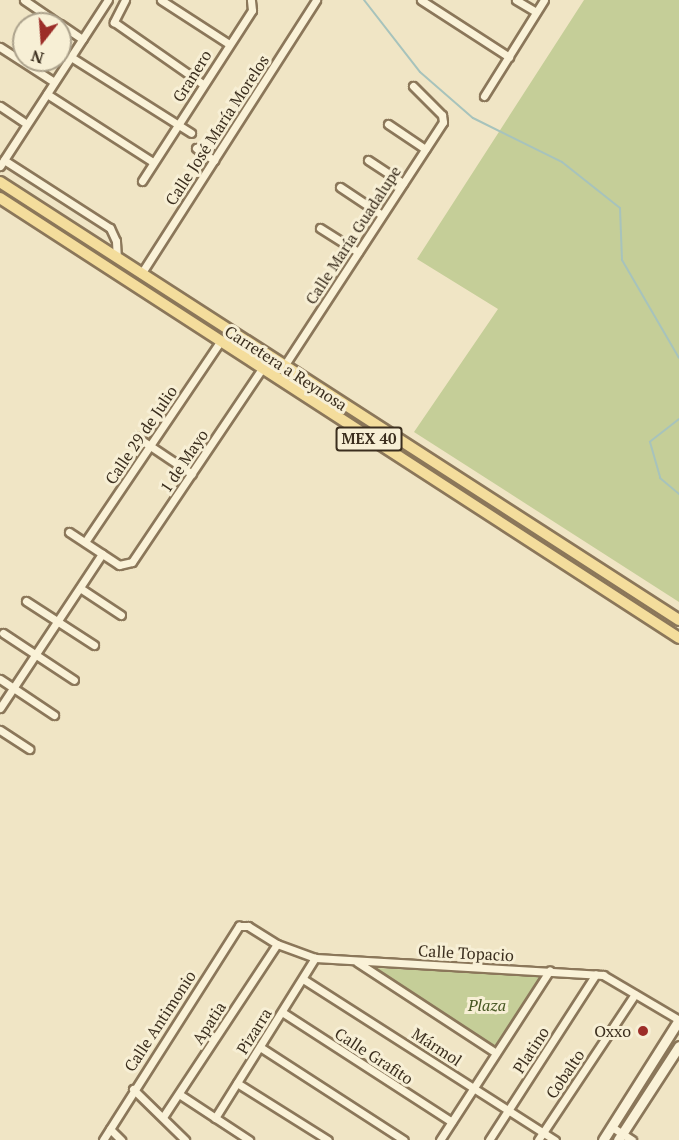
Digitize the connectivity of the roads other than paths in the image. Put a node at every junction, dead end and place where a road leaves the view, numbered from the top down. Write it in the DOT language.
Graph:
graph roads {
  1 [pos="24,0"];
  2 [pos="108,0"];
  3 [pos="125,0"];
  4 [pos="161,0"];
  5 [pos="316,0"];
  6 [pos="421,0"];
  7 [pos="516,0"];
  8 [pos="544,0"];
  9 [pos="252,3"];
  10 [pos="42,12"];
  11 [pos="536,12"];
  12 [pos="72,32"];
  13 [pos="82,39"];
  14 [pos="229,44"];
  15 [pos="0,47"];
  16 [pos="72,55"];
  17 [pos="508,57"];
  18 [pos="72,58"];
  19 [pos="61,72"];
  20 [pos="54,82"];
  21 [pos="203,84"];
  22 [pos="413,86"];
  23 [pos="46,94"];
  24 [pos="484,96"];
  25 [pos="0,106"];
  26 [pos="27,124"];
  27 [pos="388,124"];
  28 [pos="177,125"];
  29 [pos="191,133"];
  30 [pos="196,148"];
  31 [pos="425,150"];
  32 [pos="214,160"];
  33 [pos="368,160"];
  34 [pos="153,162"];
  35 [pos="2,163"];
  36 [pos="142,181"];
  37 [pos="0,182"];
  38 [pos="403,183"];
  39 [pos="340,187"];
  40 [pos="0,198"];
  41 [pos="382,215"];
  42 [pos="28,216"];
  43 [pos="66,224"];
  44 [pos="320,228"];
  45 [pos="358,252"];
  46 [pos="117,258"];
  47 [pos="141,274"];
  48 [pos="204,315"];
  49 [pos="205,334"];
  50 [pos="219,343"];
  51 [pos="230,350"];
  52 [pos="273,359"];
  53 [pos="284,366"];
  54 [pos="261,370"];
  55 [pos="311,384"];
  56 [pos="137,437"];
  57 [pos="150,446"];
  58 [pos="192,474"];
  59 [pos="69,532"];
  60 [pos="85,542"];
  61 [pos="102,554"];
  62 [pos="583,558"];
  63 [pos="574,570"];
  64 [pos="80,588"];
  65 [pos="27,601"];
  66 [pos="121,615"];
  67 [pos="679,620"];
  68 [pos="57,621"];
  69 [pos="3,633"];
  70 [pos="679,638"];
  71 [pos="94,645"];
  72 [pos="35,654"];
  73 [pos="0,679"];
  74 [pos="74,680"];
  75 [pos="13,688"];
  76 [pos="0,708"];
  77 [pos="54,715"];
  78 [pos="0,730"];
  79 [pos="29,749"];
  80 [pos="248,926"];
  81 [pos="277,944"];
  82 [pos="315,958"];
  83 [pos="355,961"];
  84 [pos="550,970"];
  85 [pos="596,974"];
  86 [pos="303,979"];
  87 [pos="635,994"];
  88 [pos="282,1012"];
  89 [pos="679,1020"];
  90 [pos="679,1046"];
  91 [pos="260,1047"];
  92 [pos="495,1053"];
  93 [pos="237,1083"];
  94 [pos="475,1088"];
  95 [pos="133,1089"];
  96 [pos="179,1094"];
  97 [pos="509,1110"];
  98 [pos="163,1117"];
  99 [pos="215,1118"];
  100 [pos="452,1122"];
  101 [pos="612,1127"];
  102 [pos="110,1129"];
  103 [pos="543,1132"];
  104 [pos="620,1137"];
  105 [pos="103,1140"];
  106 [pos="121,1140"];
  107 [pos="185,1140"];
  108 [pos="249,1140"];
  109 [pos="328,1140"];
  110 [pos="404,1140"];
  111 [pos="440,1140"];
  112 [pos="489,1140"];
  113 [pos="538,1140"];
  114 [pos="555,1140"];
  115 [pos="603,1140"];
  116 [pos="632,1140"];
  1 -- 10 [label="street"];
  2 -- 13 [label="street"];
  3 -- 21 [label="street"];
  4 -- 14 [label="street"];
  5 -- 32 [label="street, Calle José María Morelos"];
  6 -- 17 [label="street"];
  7 -- 11 [label="street"];
  8 -- 11 [label="street"];
  9 -- 14 [label="street, Granero"];
  11 -- 17 [label="street"];
  12 -- 13 [label="street"];
  13 -- 16 [label="street"];
  14 -- 21 [label="street, Granero"];
  15 -- 20 [label="street"];
  17 -- 24 [label="street"];
  18 -- 28 [label="street"];
  19 -- 20 [label="street"];
  20 -- 23 [label="street"];
  21 -- 28 [label="street, Granero"];
  22 -- 31 [label="street, Calle María Guadalupe"];
  23 -- 26 [label="street"];
  23 -- 34 [label="street"];
  25 -- 26 [label="street"];
  26 -- 35 [label="street"];
  27 -- 31 [label="street"];
  28 -- 29 [label="street"];
  28 -- 34 [label="street, Granero"];
  30 -- 32 [label="street"];
  31 -- 38 [label="street, Calle María Guadalupe"];
  32 -- 47 [label="street, Calle José María Morelos"];
  33 -- 38 [label="street"];
  34 -- 36 [label="street, Granero"];
  35 -- 46 [label="street"];
  37 -- 43 [label="main road, Carretera a Reynosa / MEX 40"];
  38 -- 41 [label="street, Calle María Guadalupe"];
  39 -- 41 [label="street"];
  40 -- 42 [label="main road, Carretera a Reynosa / MEX 40"];
  41 -- 45 [label="street, Calle María Guadalupe"];
  42 -- 43 [label="main road"];
  42 -- 49 [label="main road, Carretera a Reynosa / MEX 40"];
  43 -- 46 [label="main road, Carretera a Reynosa / MEX 40"];
  44 -- 45 [label="street"];
  45 -- 53 [label="street, Calle María Guadalupe"];
  46 -- 47 [label="main road, Carretera a Reynosa / MEX 40"];
  47 -- 48 [label="main road, Carretera a Reynosa / MEX 40"];
  48 -- 49 [label="main road"];
  48 -- 52 [label="main road, Carretera a Reynosa / MEX 40"];
  49 -- 50 [label="main road, Carretera a Reynosa / MEX 40"];
  50 -- 51 [label="main road, Carretera a Reynosa / MEX 40"];
  50 -- 57 [label="street, Calle 29 de Julio"];
  51 -- 52 [label="main road"];
  51 -- 54 [label="main road, Carretera a Reynosa / MEX 40"];
  52 -- 53 [label="main road, Carretera a Reynosa / MEX 40"];
  53 -- 55 [label="main road, Carretera a Reynosa / MEX 40"];
  54 -- 55 [label="main road"];
  54 -- 58 [label="street, 1 de Mayo"];
  54 -- 63 [label="main road, Carretera a Reynosa / MEX 40"];
  55 -- 62 [label="main road, Carretera a Reynosa / MEX 40"];
  56 -- 57 [label="street"];
  57 -- 58 [label="street"];
  57 -- 60 [label="street, Calle 29 de Julio"];
  58 -- 61 [label="street, 1 de Mayo"];
  59 -- 60 [label="street"];
  60 -- 61 [label="street"];
  61 -- 64 [label="street"];
  62 -- 63 [label="main road"];
  62 -- 67 [label="main road, Carretera a Reynosa / MEX 40"];
  63 -- 70 [label="main road, Carretera a Reynosa / MEX 40"];
  64 -- 66 [label="street"];
  64 -- 68 [label="street"];
  65 -- 68 [label="street"];
  68 -- 71 [label="street"];
  68 -- 72 [label="street"];
  69 -- 72 [label="street"];
  72 -- 74 [label="street"];
  72 -- 75 [label="street"];
  73 -- 75 [label="street"];
  75 -- 76 [label="street"];
  75 -- 77 [label="street"];
  78 -- 79 [label="street"];
  80 -- 81 [label="street, Calle Topacio"];
  80 -- 95 [label="street, Calle Antimonio"];
  81 -- 82 [label="street, Calle Topacio"];
  81 -- 96 [label="street, Apatia"];
  82 -- 83 [label="street, Calle Topacio"];
  82 -- 86 [label="street, Pizarra"];
  83 -- 84 [label="street, Calle Topacio"];
  83 -- 92 [label="street"];
  84 -- 85 [label="street, Calle Topacio"];
  84 -- 92 [label="street"];
  85 -- 87 [label="street, Calle Topacio"];
  85 -- 97 [label="street, Platino"];
  86 -- 88 [label="street, Pizarra"];
  86 -- 94 [label="street, Mármol"];
  87 -- 89 [label="street, Calle Topacio"];
  87 -- 103 [label="street, Cobalto"];
  88 -- 91 [label="street, Pizarra"];
  88 -- 100 [label="street, Calle Grafito"];
  89 -- 101 [label="street"];
  90 -- 104 [label="street"];
  91 -- 93 [label="street, Pizarra"];
  91 -- 110 [label="street"];
  92 -- 94 [label="street"];
  93 -- 99 [label="street, Pizarra"];
  93 -- 109 [label="street"];
  94 -- 97 [label="street, Mármol"];
  94 -- 100 [label="street"];
  95 -- 98 [label="street"];
  95 -- 102 [label="street, Calle Antimonio"];
  96 -- 98 [label="street, Apatia"];
  96 -- 99 [label="street"];
  97 -- 103 [label="street, Mármol"];
  97 -- 112 [label="street, Platino"];
  98 -- 107 [label="street"];
  99 -- 108 [label="street"];
  100 -- 111 [label="street"];
  101 -- 104 [label="street"];
  101 -- 115 [label="street"];
  102 -- 105 [label="street, Calle Antimonio"];
  102 -- 106 [label="street"];
  103 -- 113 [label="street, Cobalto"];
  103 -- 114 [label="street, Mármol"];
  104 -- 116 [label="street"];
}
